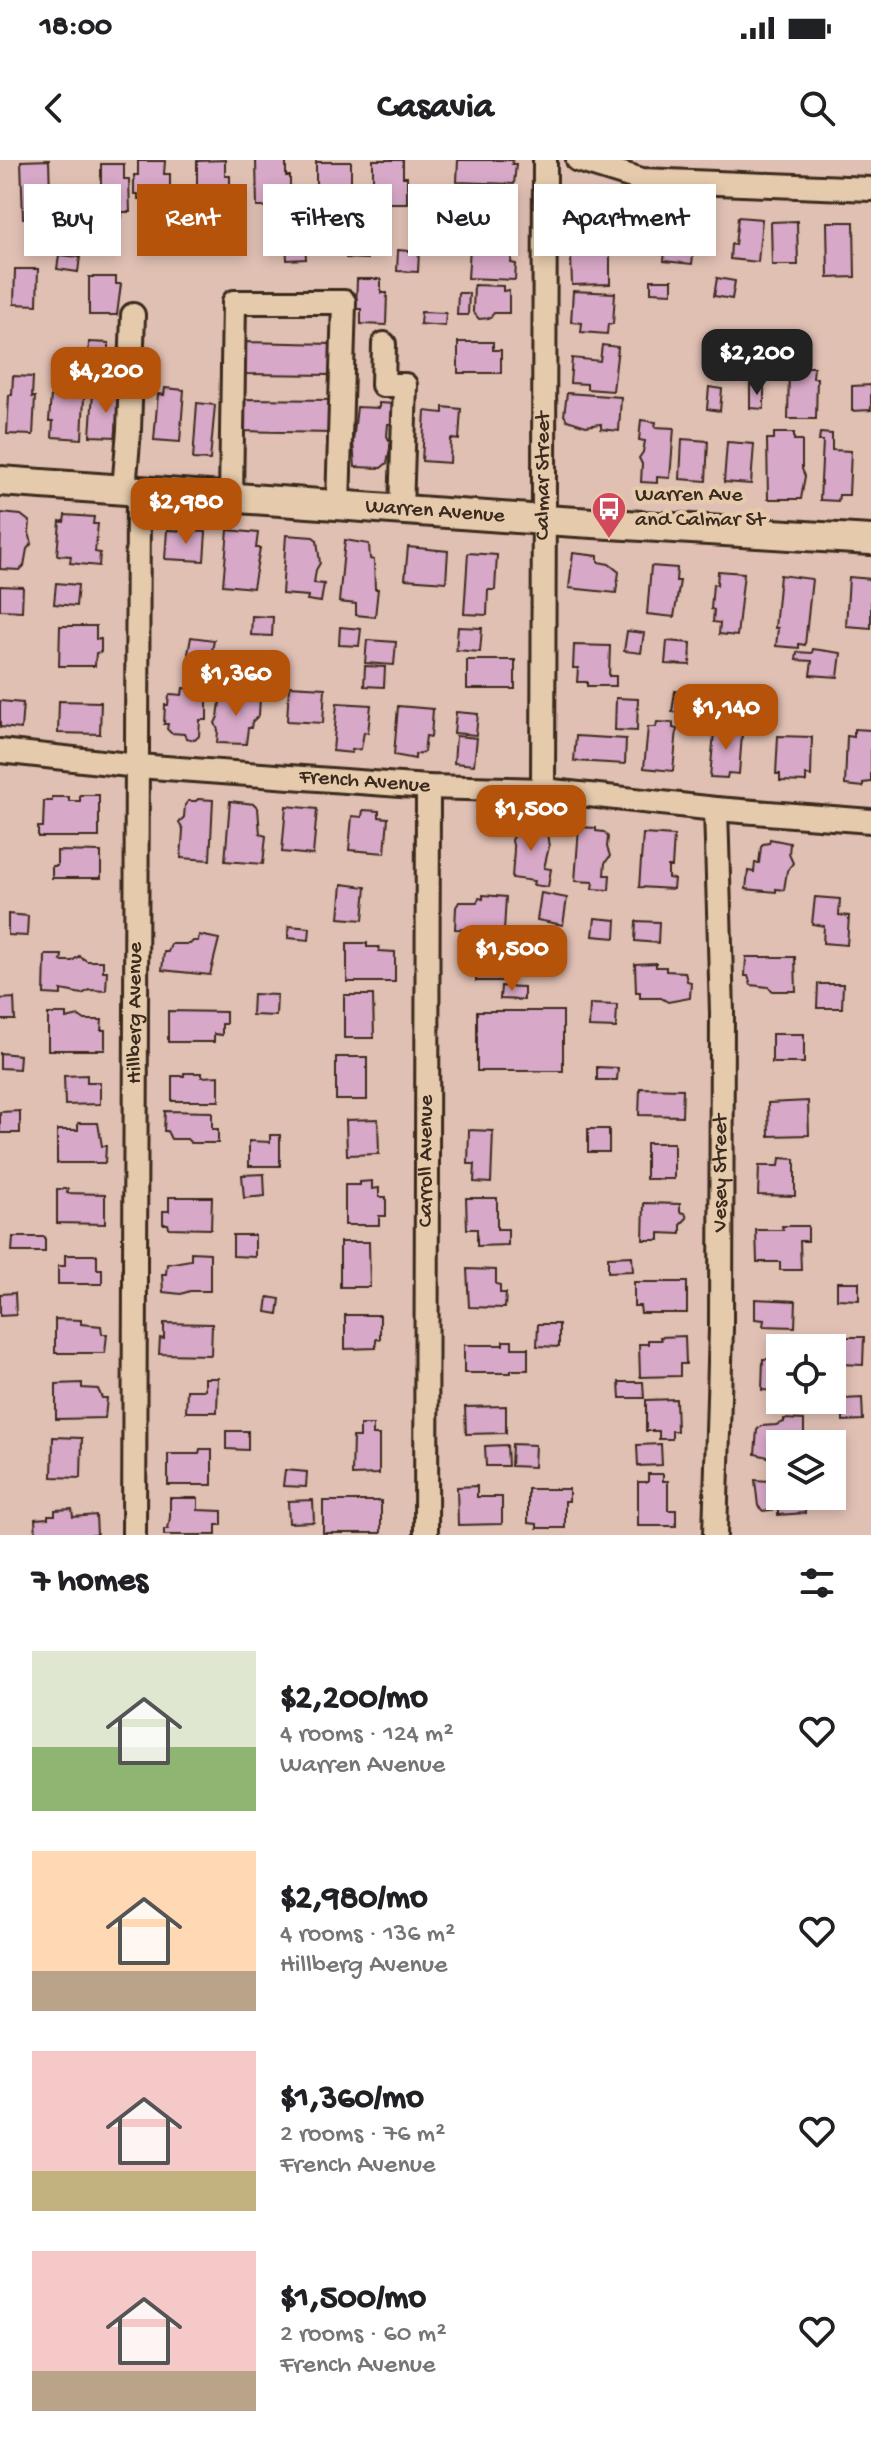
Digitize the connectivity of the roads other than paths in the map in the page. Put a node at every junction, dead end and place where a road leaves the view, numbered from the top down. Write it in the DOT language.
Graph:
graph roads {
  1 [pos="545,160"];
  2 [pos="578,160"];
  3 [pos="871,189"];
  4 [pos="133,315"];
  5 [pos="384,344"];
  6 [pos="0,481"];
  7 [pos="131,490"];
  8 [pos="231,497"];
  9 [pos="338,505"];
  10 [pos="401,510"];
  11 [pos="544,520"];
  12 [pos="871,540"];
  13 [pos="0,751"];
  14 [pos="138,766"];
  15 [pos="428,787"];
  16 [pos="543,790"];
  17 [pos="716,809"];
  18 [pos="871,821"];
  19 [pos="134,1535"];
  20 [pos="426,1535"];
  21 [pos="715,1535"];
  1 -- 11 [label="street, Calmar Street"];
  2 -- 3 [label="street"];
  4 -- 7 [label="street, Hillberg Avenue"];
  5 -- 10 [label="street"];
  6 -- 7 [label="main road, Warren Avenue"];
  7 -- 8 [label="main road, Warren Avenue"];
  7 -- 14 [label="street, Hillberg Avenue"];
  8 -- 9 [label="main road, Warren Avenue"];
  8 -- 9 [label="street"];
  9 -- 10 [label="main road, Warren Avenue"];
  10 -- 11 [label="main road, Warren Avenue"];
  11 -- 12 [label="main road, Warren Avenue"];
  11 -- 16 [label="street, Calmar Street"];
  13 -- 14 [label="street, French Avenue"];
  14 -- 15 [label="street, French Avenue"];
  14 -- 19 [label="street, Hillberg Avenue"];
  15 -- 16 [label="street, French Avenue"];
  15 -- 20 [label="street, Carroll Avenue"];
  16 -- 17 [label="street, French Avenue"];
  17 -- 18 [label="street, French Avenue"];
  17 -- 21 [label="street, Vesey Street"];
}
